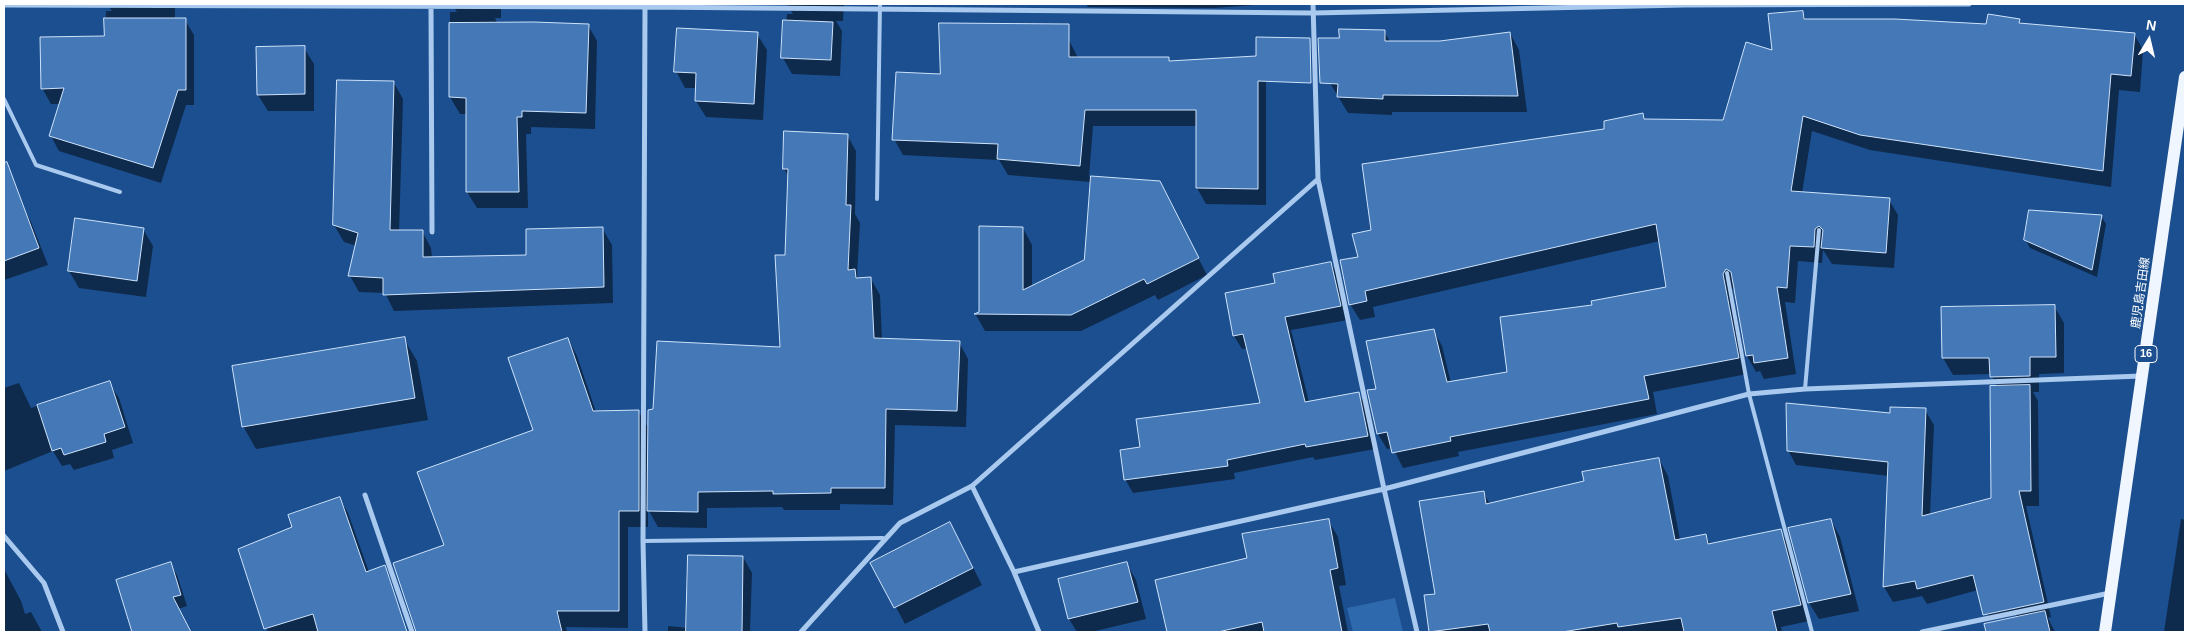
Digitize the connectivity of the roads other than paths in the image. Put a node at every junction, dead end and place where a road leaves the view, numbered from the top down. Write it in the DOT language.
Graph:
graph roads {
  1 [pos="1078,4"];
  2 [pos="1313,4"];
  3 [pos="1969,4"];
  4 [pos="4,5"];
  5 [pos="193,5"];
  6 [pos="220,5"];
  7 [pos="407,5"];
  8 [pos="645,5"];
  9 [pos="431,6"];
  10 [pos="880,6"];
  11 [pos="1078,11"];
  12 [pos="1313,13"];
  13 [pos="2185,76"];
  14 [pos="4,99"];
  15 [pos="1318,179"];
  16 [pos="120,192"];
  17 [pos="877,199"];
  18 [pos="1819,230"];
  19 [pos="432,232"];
  20 [pos="1727,273"];
  21 [pos="2143,376"];
  22 [pos="1805,389"];
  23 [pos="1749,394"];
  24 [pos="972,486"];
  25 [pos="1384,489"];
  26 [pos="365,495"];
  27 [pos="4,537"];
  28 [pos="884,538"];
  29 [pos="643,541"];
  30 [pos="1014,572"];
  31 [pos="2110,593"];
  32 [pos="63,632"];
  33 [pos="412,632"];
  34 [pos="645,632"];
  35 [pos="802,632"];
  36 [pos="1039,632"];
  37 [pos="1417,632"];
  38 [pos="1812,632"];
  39 [pos="1922,632"];
  40 [pos="2105,632"];
  1 -- 11 [label="lane"];
  2 -- 12 [label="street"];
  3 -- 12 [label="street"];
  4 -- 5 [label="street"];
  5 -- 6 [label="street"];
  6 -- 7 [label="street"];
  7 -- 9 [label="street"];
  8 -- 9 [label="street"];
  8 -- 10 [label="street"];
  8 -- 29 [label="street"];
  9 -- 19 [label="street"];
  10 -- 11 [label="street"];
  10 -- 17 [label="lane"];
  11 -- 12 [label="street"];
  12 -- 15 [label="street"];
  13 -- 21 [label="main road, 鹿児島吉田線 / 16"];
  14 -- 16 [label="lane"];
  15 -- 24 [label="street"];
  15 -- 25 [label="street"];
  18 -- 22 [label="lane"];
  20 -- 23 [label="lane"];
  21 -- 22 [label="street"];
  21 -- 31 [label="main road, 鹿児島吉田線 / 16"];
  22 -- 23 [label="street"];
  23 -- 25 [label="street"];
  23 -- 38 [label="lane"];
  24 -- 28 [label="street"];
  24 -- 30 [label="street"];
  25 -- 30 [label="street"];
  25 -- 37 [label="street"];
  26 -- 33 [label="street"];
  27 -- 32 [label="street"];
  28 -- 29 [label="lane"];
  28 -- 35 [label="street"];
  29 -- 34 [label="street"];
  30 -- 36 [label="street"];
  31 -- 39 [label="street"];
  31 -- 40 [label="main road, 鹿児島吉田線 / 16"];
}
